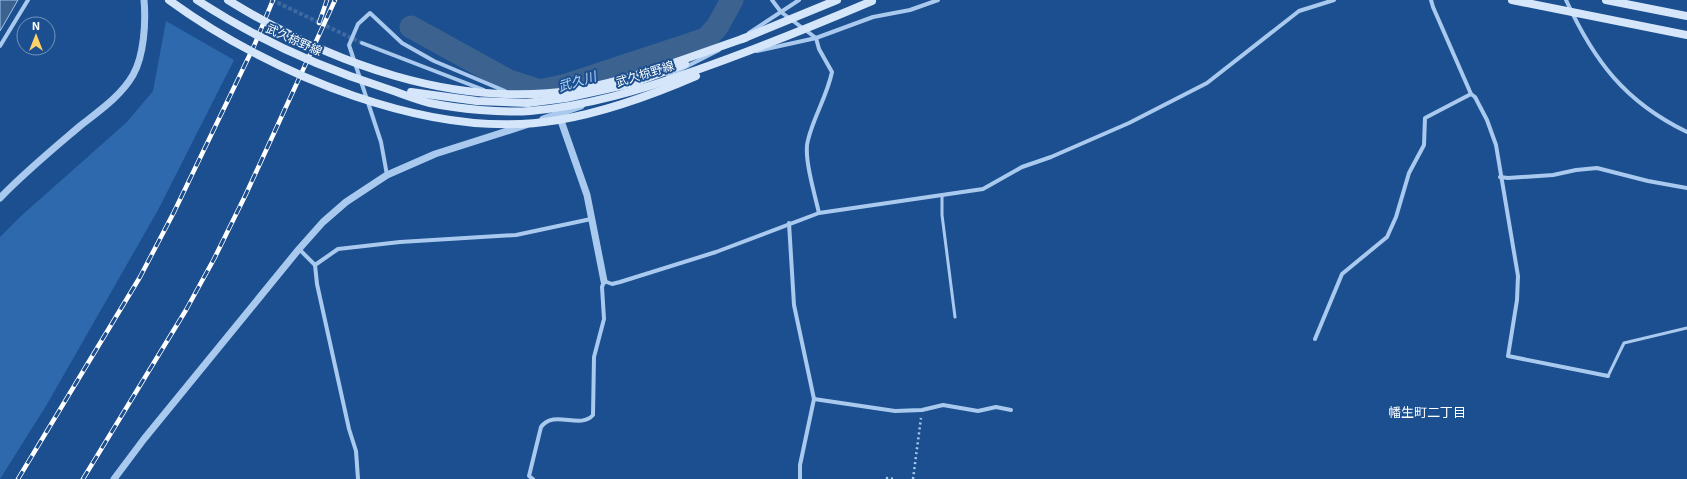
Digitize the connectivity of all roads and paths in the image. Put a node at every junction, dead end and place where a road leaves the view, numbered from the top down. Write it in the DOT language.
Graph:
graph roads {
  1 [pos="28,0"];
  2 [pos="144,0"];
  3 [pos="169,0"];
  4 [pos="197,0"];
  5 [pos="228,0"];
  6 [pos="772,0"];
  7 [pos="799,0"];
  8 [pos="837,0"];
  9 [pos="938,0"];
  10 [pos="1334,0"];
  11 [pos="1431,0"];
  12 [pos="1512,0"];
  13 [pos="1566,0"];
  14 [pos="1606,0"];
  15 [pos="874,1"];
  16 [pos="1571,11"];
  17 [pos="781,12"];
  18 [pos="1687,16"];
  19 [pos="1687,35"];
  20 [pos="745,38"];
  21 [pos="816,38"];
  22 [pos="362,43"];
  23 [pos="0,46"];
  24 [pos="751,51"];
  25 [pos="668,76"];
  26 [pos="388,89"];
  27 [pos="1471,94"];
  28 [pos="559,114"];
  29 [pos="1687,132"];
  30 [pos="387,175"];
  31 [pos="1500,177"];
  32 [pos="1687,188"];
  33 [pos="942,195"];
  34 [pos="0,198"];
  35 [pos="819,213"];
  36 [pos="591,219"];
  37 [pos="789,224"];
  38 [pos="298,249"];
  39 [pos="315,265"];
  40 [pos="604,281"];
  41 [pos="955,317"];
  42 [pos="1687,328"];
  43 [pos="1315,339"];
  44 [pos="1608,376"];
  45 [pos="814,399"];
  46 [pos="922,410"];
  47 [pos="1011,410"];
  48 [pos="114,479"];
  49 [pos="358,479"];
  50 [pos="533,479"];
  51 [pos="800,479"];
  52 [pos="887,479"];
  53 [pos="895,479"];
  54 [pos="913,479"];
  1 -- 23 [label="street"];
  2 -- 34 [label="street"];
  3 -- 24 [label="main road, bridge"];
  4 -- 26 [label="main road, 武久椋野線, bridge"];
  5 -- 20 [label="main road, bridge"];
  6 -- 17 [label="street"];
  7 -- 17 [label="street"];
  8 -- 20 [label="main road, 武久椋野線, bridge"];
  9 -- 21 [label="street"];
  10 -- 33 [label="street"];
  11 -- 27 [label="street"];
  12 -- 16 [label="main road"];
  13 -- 16 [label="street"];
  14 -- 18 [label="main road"];
  15 -- 24 [label="main road, 武久椋野線, bridge"];
  16 -- 19 [label="main road"];
  16 -- 29 [label="street"];
  17 -- 21 [label="street"];
  17 -- 25 [label="street"];
  20 -- 26 [label="main road, 武久椋野線, bridge"];
  21 -- 25 [label="street"];
  21 -- 35 [label="street"];
  22 -- 28 [label="street"];
  24 -- 26 [label="main road, 武久椋野線, bridge"];
  25 -- 28 [label="street"];
  27 -- 31 [label="street"];
  27 -- 43 [label="street"];
  28 -- 30 [label="street"];
  28 -- 30 [label="street"];
  28 -- 36 [label="street"];
  30 -- 38 [label="street"];
  31 -- 32 [label="street"];
  31 -- 44 [label="street"];
  33 -- 35 [label="street"];
  33 -- 41 [label="lane"];
  35 -- 37 [label="street"];
  36 -- 39 [label="street"];
  36 -- 40 [label="street"];
  37 -- 40 [label="street"];
  37 -- 45 [label="street"];
  38 -- 39 [label="street"];
  38 -- 48 [label="street"];
  39 -- 49 [label="street"];
  40 -- 50 [label="street"];
  42 -- 44 [label="lane"];
  45 -- 46 [label="street"];
  45 -- 51 [label="street"];
  46 -- 47 [label="street"];
  46 -- 54 [label="path"];
  52 -- 53 [label="path"];
}
